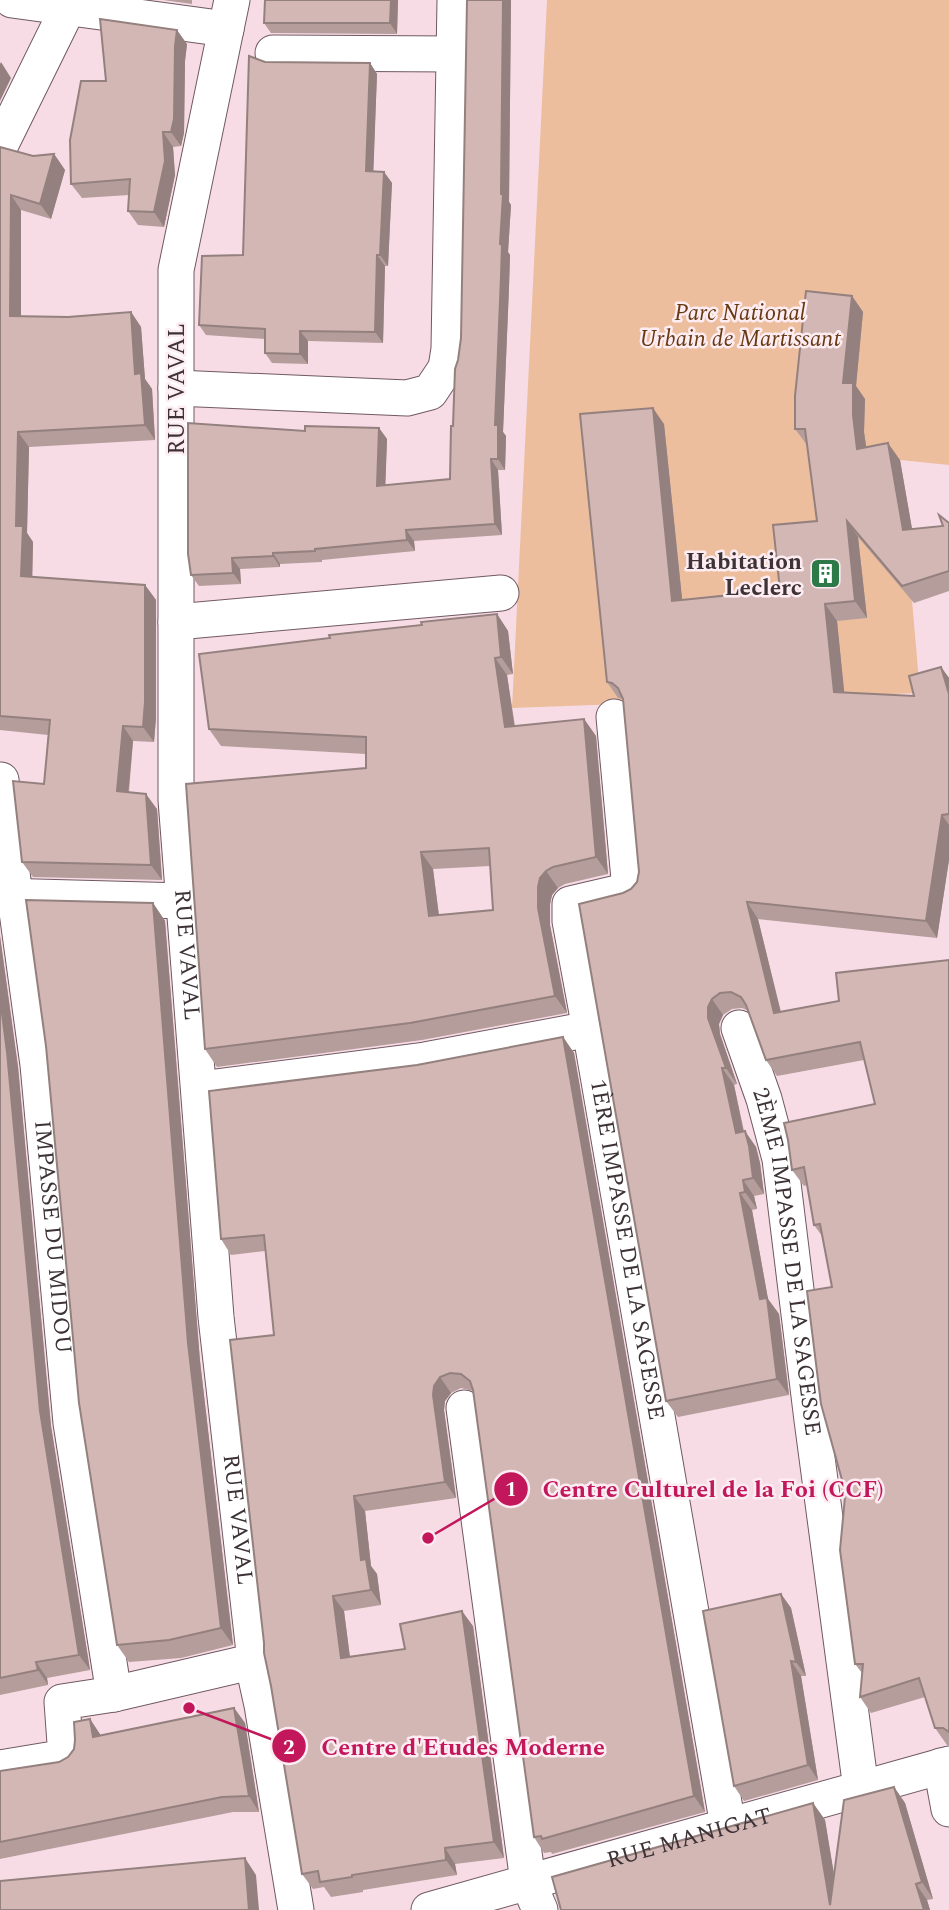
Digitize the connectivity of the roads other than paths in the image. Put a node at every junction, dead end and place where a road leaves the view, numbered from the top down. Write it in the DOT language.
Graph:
graph roads {
  1 [pos="12,0"];
  2 [pos="455,0"];
  3 [pos="68,8"];
  4 [pos="229,15"];
  5 [pos="273,53"];
  6 [pos="454,54"];
  7 [pos="0,146"];
  8 [pos="176,388"];
  9 [pos="501,593"];
  10 [pos="176,622"];
  11 [pos="614,717"];
  12 [pos="1,780"];
  13 [pos="7,897"];
  14 [pos="184,901"];
  15 [pos="739,1028"];
  16 [pos="590,1029"];
  17 [pos="200,1089"];
  18 [pos="464,1408"];
  19 [pos="255,1661"];
  20 [pos="114,1695"];
  21 [pos="945,1765"];
  22 [pos="0,1768"];
  23 [pos="861,1789"];
  24 [pos="949,1809"];
  25 [pos="728,1826"];
  26 [pos="534,1896"];
  27 [pos="296,1910"];
  28 [pos="429,1910"];
  1 -- 3 [label="street"];
  2 -- 6 [label="street"];
  3 -- 4 [label="street"];
  3 -- 7 [label="street"];
  4 -- 8 [label="street, RUE VAVAL"];
  5 -- 6 [label="street"];
  6 -- 8 [label="street"];
  8 -- 10 [label="street, RUE VAVAL"];
  9 -- 10 [label="street"];
  10 -- 14 [label="street, RUE VAVAL"];
  11 -- 16 [label="street, 1ÈRE IMPASSE DE LA SAGESSE"];
  12 -- 13 [label="street, IMPASSE DU MIDOU"];
  13 -- 14 [label="street"];
  13 -- 20 [label="street, IMPASSE DU MIDOU"];
  14 -- 17 [label="street, RUE VAVAL"];
  15 -- 23 [label="street, 2ÈME IMPASSE DE LA SAGESSE"];
  16 -- 17 [label="street"];
  16 -- 25 [label="street, 1ÈRE IMPASSE DE LA SAGESSE"];
  17 -- 19 [label="street, RUE VAVAL"];
  18 -- 26 [label="street"];
  19 -- 20 [label="street"];
  19 -- 27 [label="street, RUE VAVAL"];
  20 -- 22 [label="street"];
  21 -- 23 [label="street, RUE MANIGAT"];
  21 -- 24 [label="street"];
  23 -- 25 [label="street, RUE MANIGAT"];
  25 -- 26 [label="street, RUE MANIGAT"];
  26 -- 28 [label="street, RUE MANIGAT"];
}
